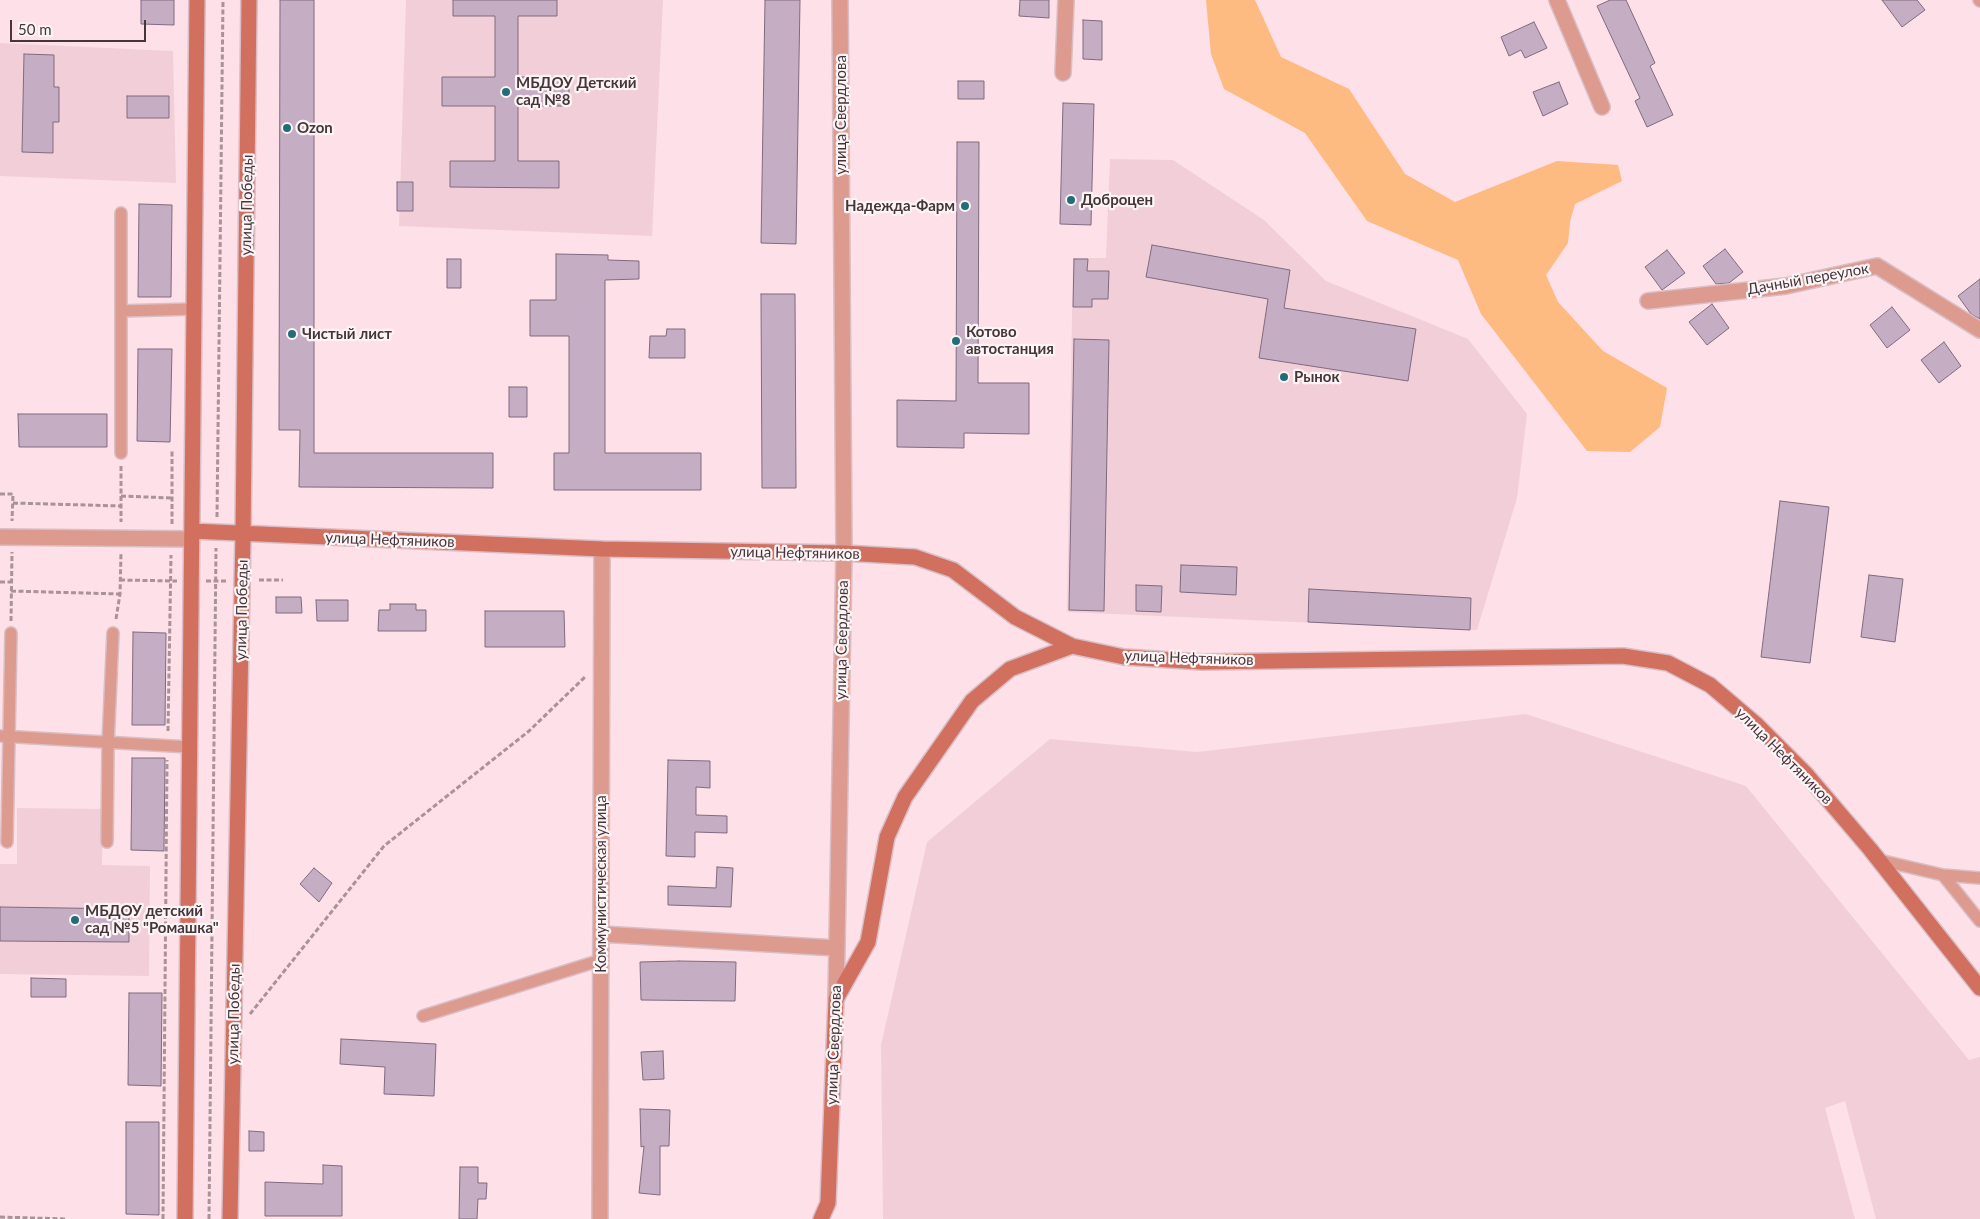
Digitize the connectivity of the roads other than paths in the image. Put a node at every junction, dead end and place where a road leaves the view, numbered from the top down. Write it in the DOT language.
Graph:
graph roads {
  1 [pos="197,0"];
  2 [pos="249,0"];
  3 [pos="840,0"];
  4 [pos="1066,0"];
  5 [pos="1557,0"];
  6 [pos="1063,73"];
  7 [pos="1602,107"];
  8 [pos="120,213"];
  9 [pos="1648,301"];
  10 [pos="194,309"];
  11 [pos="120,311"];
  12 [pos="1980,330"];
  13 [pos="121,453"];
  14 [pos="243,534"];
  15 [pos="192,535"];
  16 [pos="6,537"];
  17 [pos="602,549"];
  18 [pos="844,553"];
  19 [pos="11,633"];
  20 [pos="113,633"];
  21 [pos="1072,646"];
  22 [pos="4,736"];
  23 [pos="108,743"];
  24 [pos="190,747"];
  25 [pos="6,842"];
  26 [pos="106,842"];
  27 [pos="1879,860"];
  28 [pos="1943,875"];
  29 [pos="1980,878"];
  30 [pos="1980,922"];
  31 [pos="601,934"];
  32 [pos="836,948"];
  33 [pos="600,960"];
  34 [pos="1980,988"];
  35 [pos="836,999"];
  36 [pos="422,1016"];
  37 [pos="185,1219"];
  38 [pos="230,1219"];
  39 [pos="600,1219"];
  40 [pos="821,1219"];
  1 -- 10 [label="street"];
  2 -- 14 [label="street, улица Победы"];
  3 -- 18 [label="street, улица Свердлова"];
  4 -- 6 [label="street"];
  5 -- 7 [label="street"];
  8 -- 11 [label="lane"];
  9 -- 12 [label="street, Дачный переулок"];
  10 -- 11 [label="lane"];
  10 -- 15 [label="street"];
  11 -- 13 [label="lane"];
  14 -- 15 [label="street, улица Нефтяников"];
  14 -- 17 [label="street, улица Нефтяников"];
  14 -- 38 [label="street, улица Победы"];
  15 -- 16 [label="street"];
  15 -- 24 [label="street"];
  17 -- 18 [label="street, улица Нефтяников"];
  17 -- 31 [label="street, Коммунистическая улица"];
  18 -- 21 [label="street, улица Нефтяников"];
  18 -- 32 [label="street, улица Свердлова"];
  19 -- 22 [label="lane"];
  20 -- 23 [label="lane"];
  21 -- 27 [label="street, улица Нефтяников"];
  21 -- 35 [label="street"];
  22 -- 23 [label="lane"];
  22 -- 25 [label="lane"];
  23 -- 24 [label="lane"];
  23 -- 26 [label="lane"];
  24 -- 37 [label="street"];
  27 -- 28 [label="lane"];
  27 -- 34 [label="street, улица Нефтяников"];
  28 -- 29 [label="lane"];
  28 -- 30 [label="lane"];
  31 -- 32 [label="street"];
  31 -- 33 [label="street, Коммунистическая улица"];
  32 -- 35 [label="street, улица Свердлова"];
  33 -- 36 [label="lane"];
  33 -- 39 [label="street, Коммунистическая улица"];
  35 -- 40 [label="street, улица Свердлова"];
}
